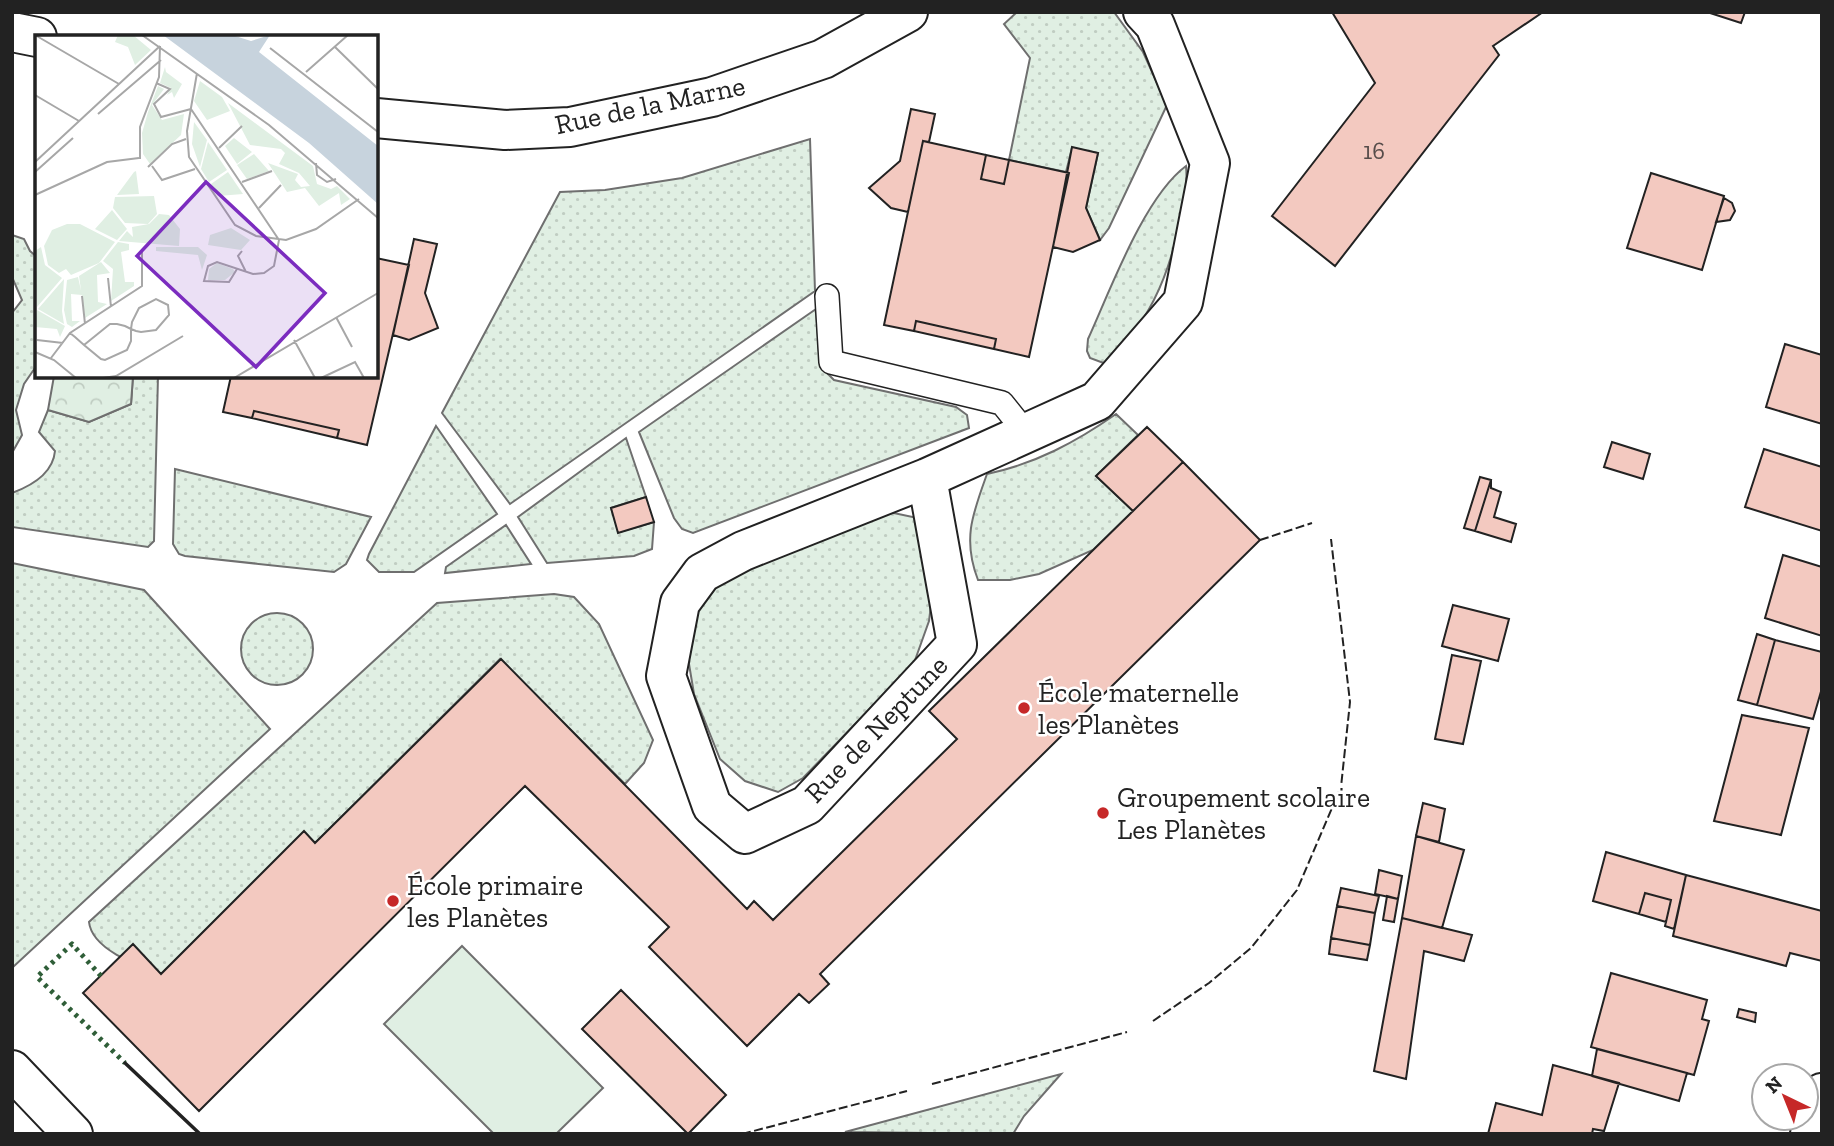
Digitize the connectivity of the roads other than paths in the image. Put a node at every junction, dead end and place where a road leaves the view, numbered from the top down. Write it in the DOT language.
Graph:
graph roads {
  1 [pos="908,12"];
  2 [pos="1143,12"];
  3 [pos="12,32"];
  4 [pos="35,37"];
  5 [pos="378,118"];
  6 [pos="827,296"];
  7 [pos="1026,433"];
  8 [pos="927,478"];
  9 [pos="12,1070"];
  10 [pos="1822,1093"];
  11 [pos="73,1134"];
  12 [pos="1811,1134"];
  1 -- 5 [label="street, Rue de la Marne"];
  2 -- 7 [label="street, Rue de Neptune"];
  3 -- 4 [label="street"];
  6 -- 7 [label="lane"];
  7 -- 8 [label="street, Rue de Neptune"];
  8 -- 8 [label="street, Rue de Neptune"];
  9 -- 11 [label="street"];
  10 -- 12 [label="street"];
}
